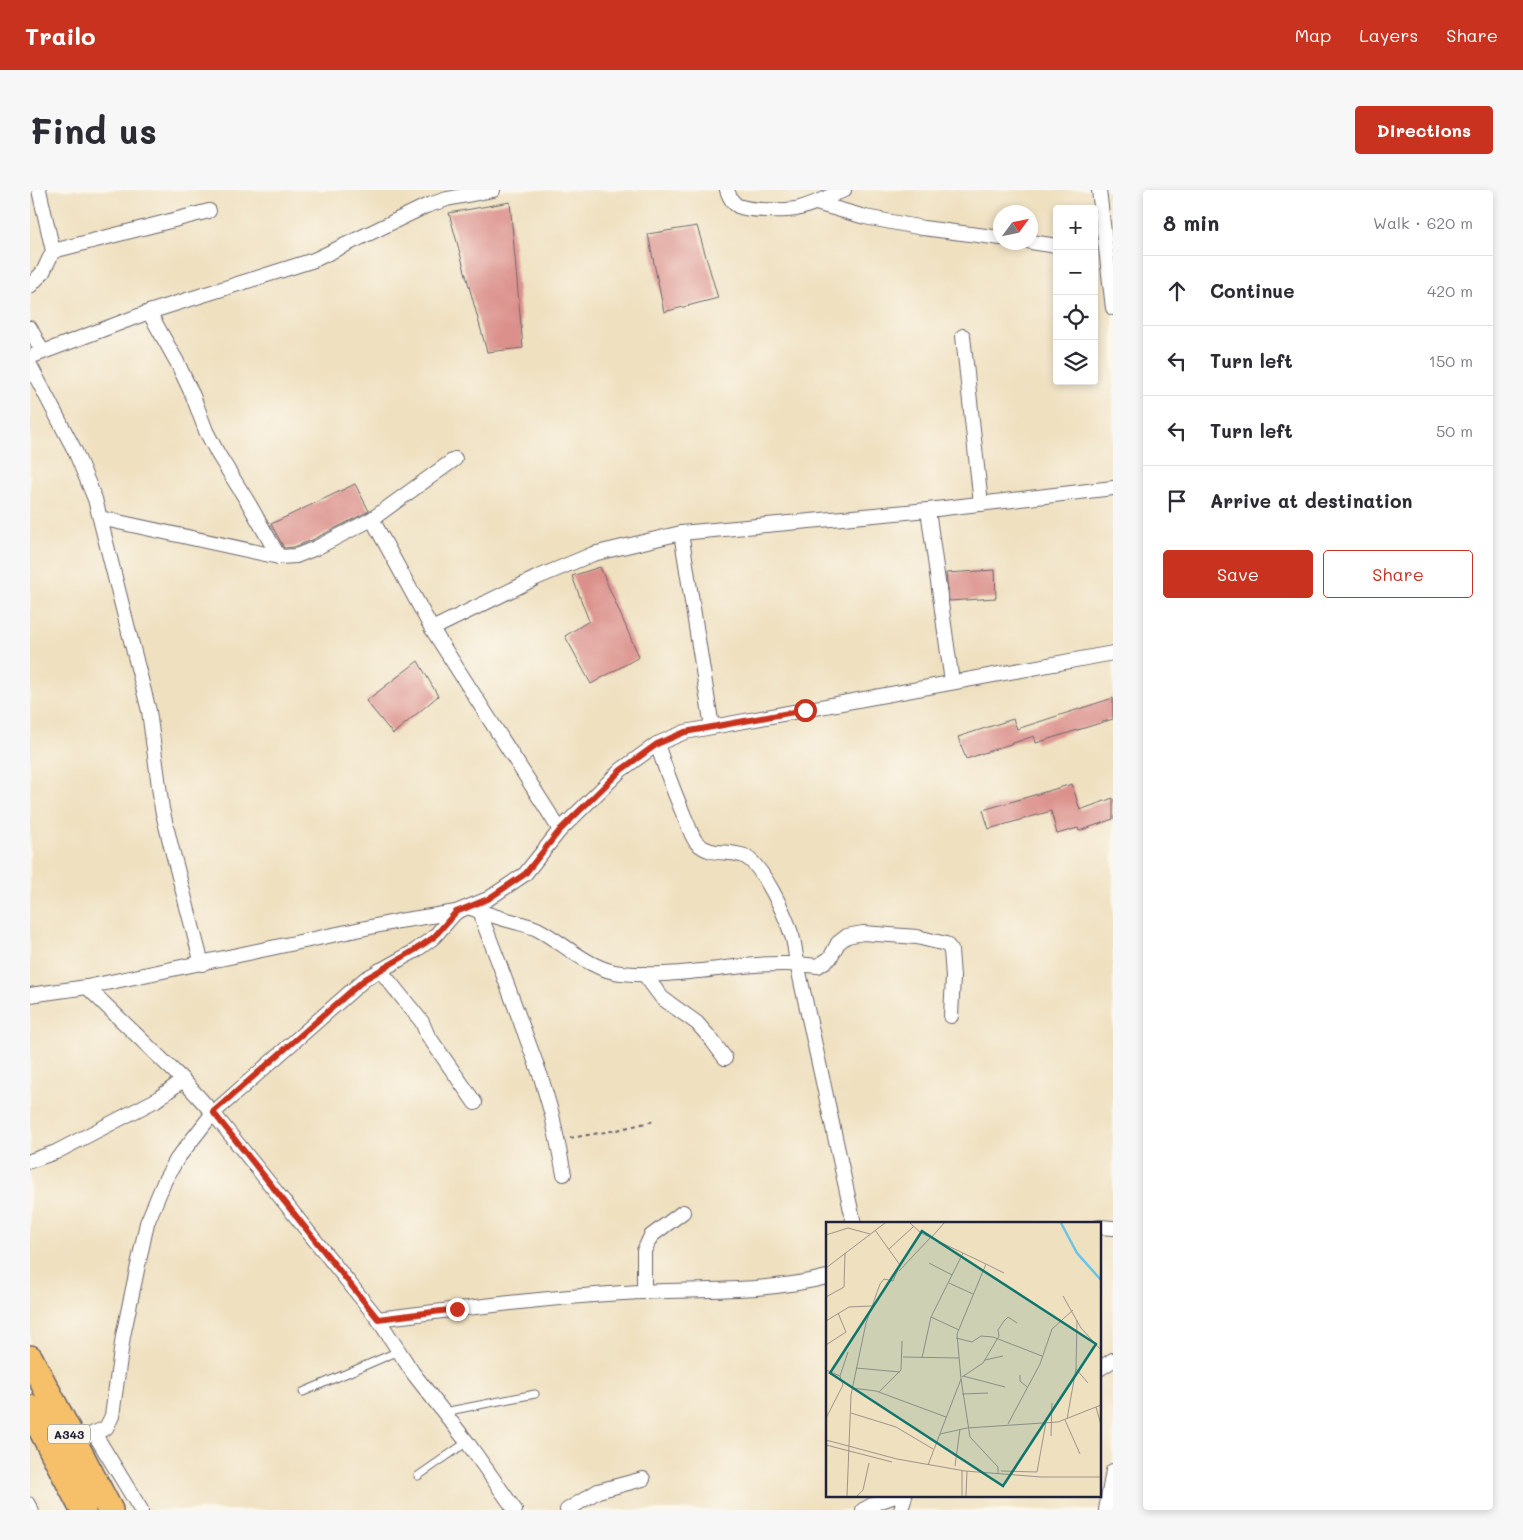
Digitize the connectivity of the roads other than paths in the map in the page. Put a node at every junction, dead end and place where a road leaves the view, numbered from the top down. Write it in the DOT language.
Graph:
graph roads {
  1 [pos="39,190"];
  2 [pos="492,190"];
  3 [pos="727,190"];
  4 [pos="844,190"];
  5 [pos="1099,190"];
  6 [pos="816,203"];
  7 [pos="209,211"];
  8 [pos="993,237"];
  9 [pos="1038,243"];
  10 [pos="1053,245"];
  11 [pos="53,251"];
  12 [pos="1105,257"];
  13 [pos="30,286"];
  14 [pos="1113,308"];
  15 [pos="149,312"];
  16 [pos="30,328"];
  17 [pos="963,336"];
  18 [pos="36,354"];
  19 [pos="30,365"];
  20 [pos="455,459"];
  21 [pos="1113,488"];
  22 [pos="980,504"];
  23 [pos="928,510"];
  24 [pos="100,518"];
  25 [pos="372,519"];
  26 [pos="681,533"];
  27 [pos="279,557"];
  28 [pos="432,629"];
  29 [pos="1113,653"];
  30 [pos="952,682"];
  31 [pos="712,727"];
  32 [pos="657,744"];
  33 [pos="560,830"];
  34 [pos="468,911"];
  35 [pos="797,963"];
  36 [pos="202,964"];
  37 [pos="380,970"];
  38 [pos="644,974"];
  39 [pos="87,987"];
  40 [pos="30,995"];
  41 [pos="951,1016"];
  42 [pos="725,1058"];
  43 [pos="183,1080"];
  44 [pos="475,1103"];
  45 [pos="213,1112"];
  46 [pos="30,1161"];
  47 [pos="564,1174"];
  48 [pos="683,1212"];
  49 [pos="854,1222"];
  50 [pos="1100,1227"];
  51 [pos="1113,1228"];
  52 [pos="826,1277"];
  53 [pos="644,1292"];
  54 [pos="378,1319"];
  55 [pos="399,1351"];
  56 [pos="30,1358"];
  57 [pos="1113,1360"];
  58 [pos="1100,1368"];
  59 [pos="303,1392"];
  60 [pos="535,1394"];
  61 [pos="444,1412"];
  62 [pos="36,1423"];
  63 [pos="84,1438"];
  64 [pos="467,1442"];
  65 [pos="1113,1471"];
  66 [pos="418,1476"];
  67 [pos="643,1479"];
  68 [pos="890,1498"];
  69 [pos="30,1501"];
  70 [pos="36,1510"];
  71 [pos="83,1510"];
  72 [pos="110,1510"];
  73 [pos="141,1510"];
  74 [pos="516,1510"];
  75 [pos="566,1510"];
  76 [pos="863,1510"];
  77 [pos="1106,1510"];
  1 -- 11 [label="street"];
  2 -- 15 [label="street"];
  3 -- 6 [label="street"];
  4 -- 6 [label="street"];
  5 -- 12 [label="street"];
  6 -- 8 [label="street"];
  7 -- 11 [label="street"];
  9 -- 10 [label="street"];
  11 -- 13 [label="street"];
  12 -- 14 [label="street"];
  15 -- 18 [label="street"];
  15 -- 27 [label="street"];
  16 -- 18 [label="street"];
  17 -- 22 [label="street"];
  19 -- 24 [label="street"];
  20 -- 25 [label="street"];
  21 -- 22 [label="street"];
  22 -- 23 [label="street"];
  23 -- 26 [label="street"];
  23 -- 30 [label="street"];
  24 -- 27 [label="street"];
  24 -- 36 [label="street"];
  25 -- 27 [label="street"];
  25 -- 28 [label="street"];
  26 -- 28 [label="street"];
  26 -- 31 [label="street"];
  28 -- 33 [label="street"];
  29 -- 30 [label="street"];
  30 -- 31 [label="street"];
  31 -- 32 [label="street"];
  32 -- 33 [label="street"];
  32 -- 35 [label="street"];
  33 -- 34 [label="street"];
  34 -- 36 [label="street"];
  34 -- 37 [label="street"];
  34 -- 38 [label="street"];
  34 -- 47 [label="street"];
  35 -- 38 [label="street"];
  35 -- 41 [label="street"];
  35 -- 49 [label="street"];
  36 -- 39 [label="street"];
  37 -- 44 [label="street"];
  37 -- 45 [label="street"];
  38 -- 42 [label="street"];
  39 -- 40 [label="street"];
  39 -- 43 [label="street"];
  43 -- 45 [label="street"];
  43 -- 46 [label="street"];
  45 -- 54 [label="street"];
  45 -- 63 [label="street"];
  48 -- 53 [label="street"];
  50 -- 51 [label="street"];
  52 -- 53 [label="street"];
  53 -- 54 [label="street"];
  54 -- 55 [label="street"];
  55 -- 59 [label="lane"];
  55 -- 61 [label="street"];
  56 -- 63 [label="highway, A343"];
  57 -- 58 [label="street"];
  60 -- 61 [label="lane"];
  61 -- 64 [label="street"];
  62 -- 71 [label="highway, A343"];
  63 -- 72 [label="highway, A343"];
  63 -- 73 [label="street"];
  64 -- 66 [label="lane"];
  64 -- 74 [label="street"];
  65 -- 77 [label="street"];
  67 -- 75 [label="street"];
  68 -- 76 [label="street"];
  69 -- 70 [label="lane"];
}
